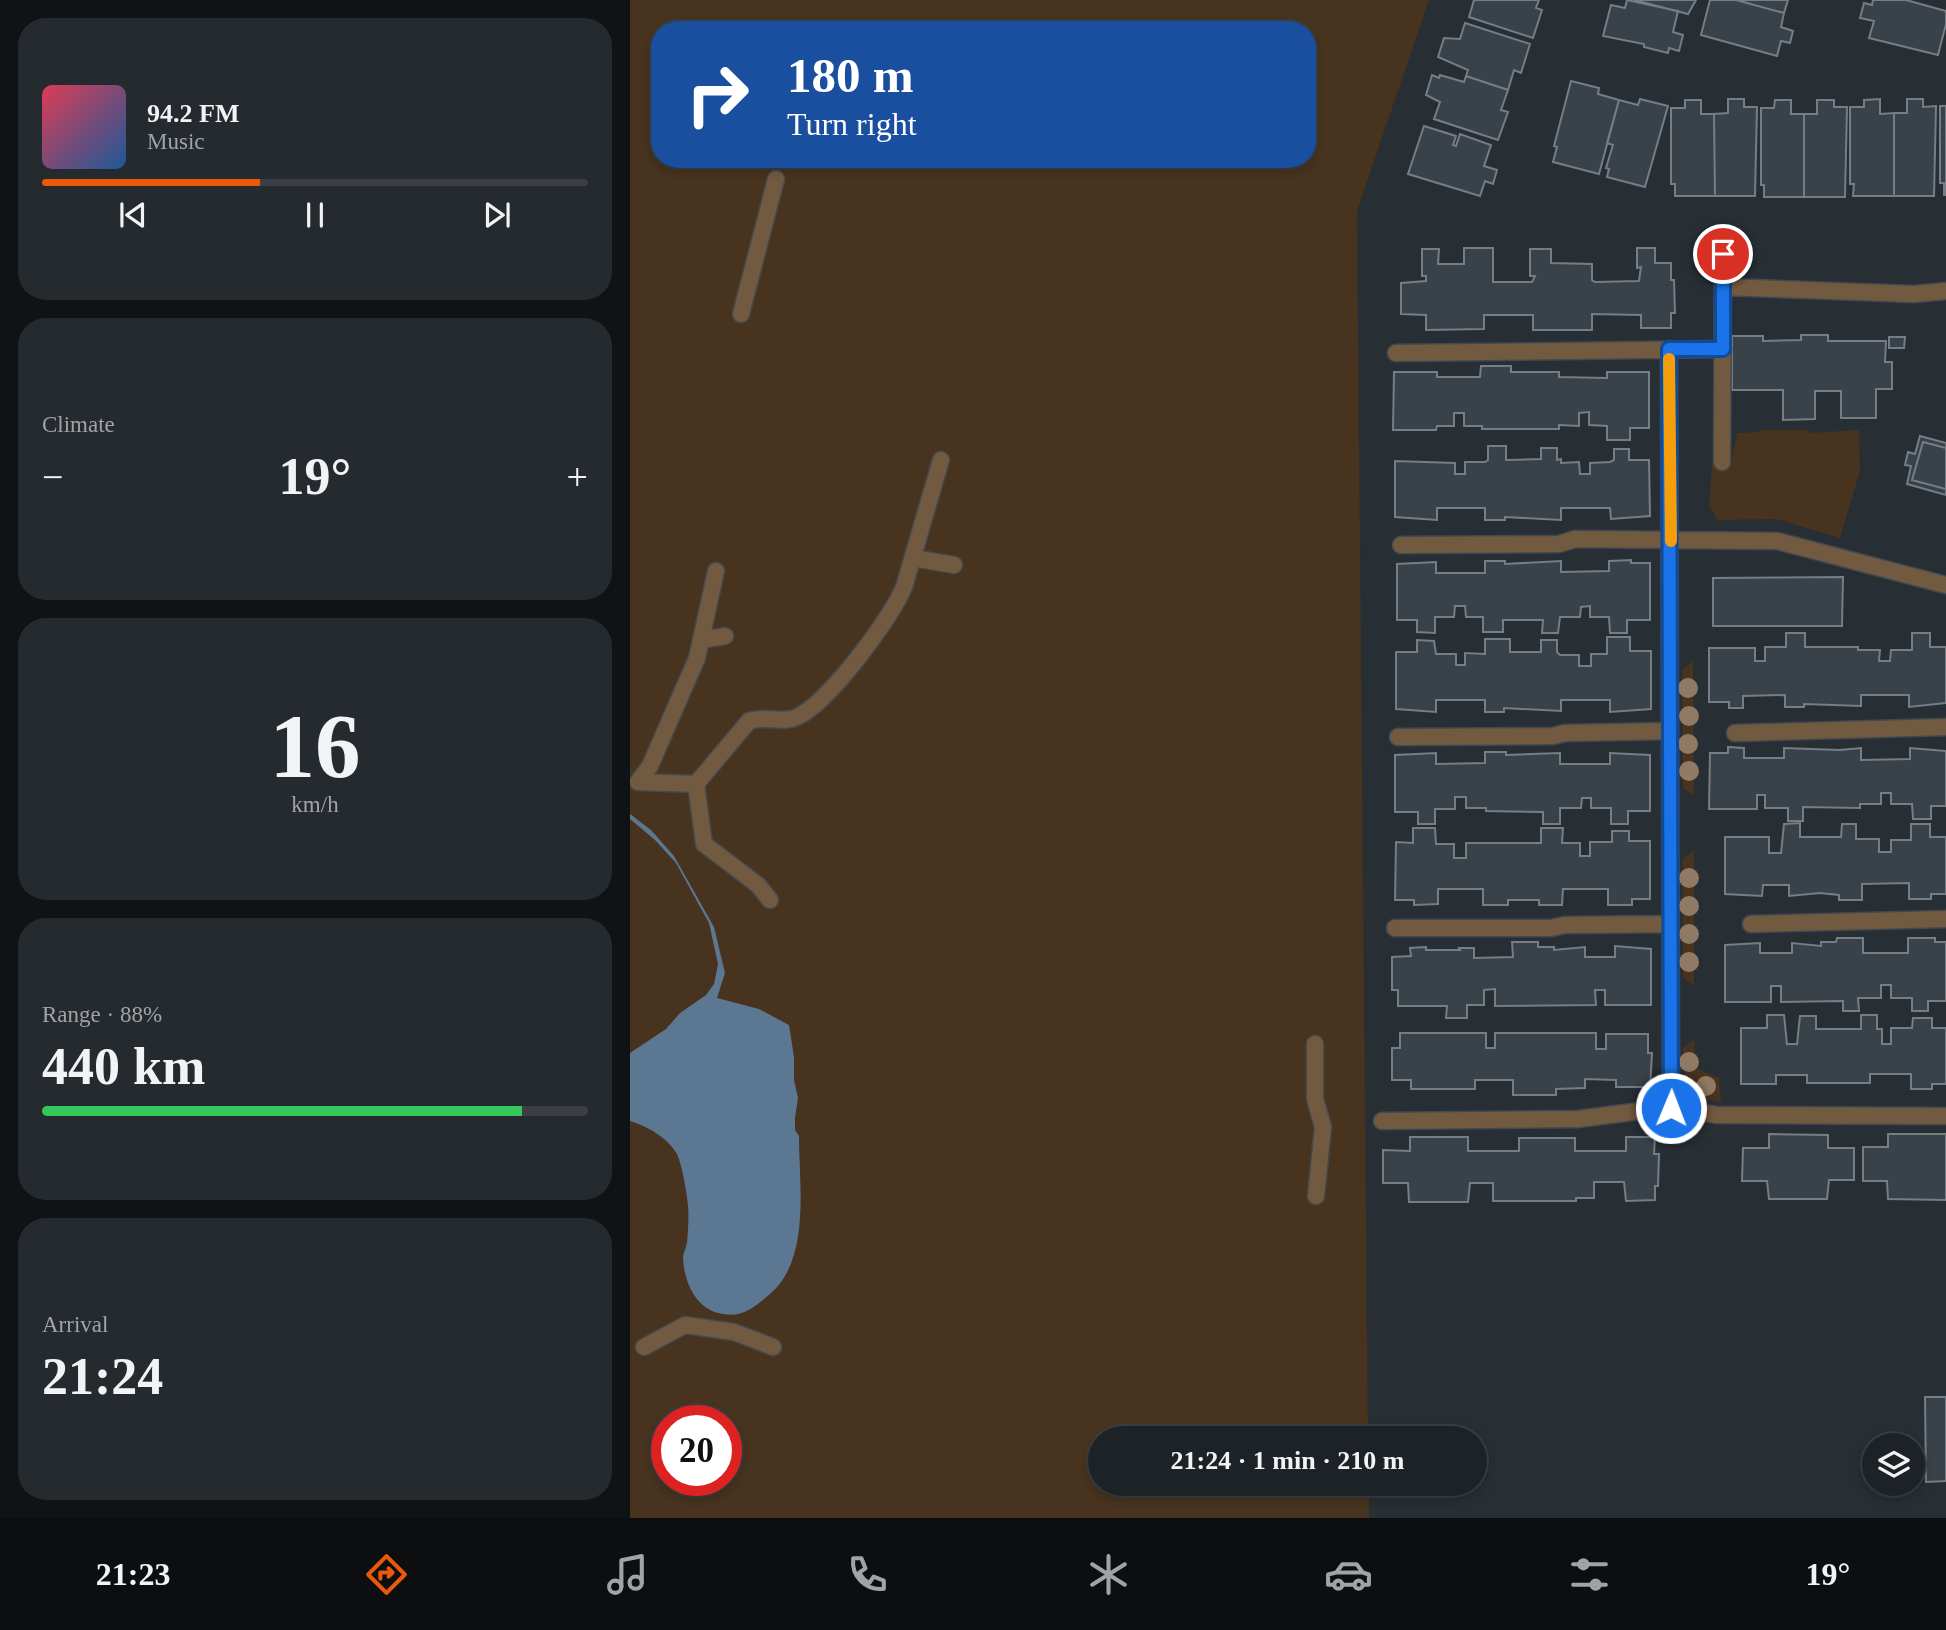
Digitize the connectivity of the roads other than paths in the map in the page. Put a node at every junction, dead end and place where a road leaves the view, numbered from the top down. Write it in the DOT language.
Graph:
graph roads {
  1 [pos="776,179"];
  2 [pos="1723,254"];
  3 [pos="1723,287"];
  4 [pos="1946,291"];
  5 [pos="741,314"];
  6 [pos="1669,349"];
  7 [pos="1723,349"];
  8 [pos="1396,353"];
  9 [pos="941,460"];
  10 [pos="1722,462"];
  11 [pos="1671,541"];
  12 [pos="1401,545"];
  13 [pos="913,558"];
  14 [pos="954,565"];
  15 [pos="716,571"];
  16 [pos="1946,585"];
  17 [pos="725,636"];
  18 [pos="701,640"];
  19 [pos="1946,727"];
  20 [pos="1670,731"];
  21 [pos="1735,733"];
  22 [pos="1398,737"];
  23 [pos="696,784"];
  24 [pos="770,900"];
  25 [pos="1946,919"];
  26 [pos="1671,923"];
  27 [pos="1751,924"];
  28 [pos="1395,928"];
  29 [pos="1315,1044"];
  30 [pos="1671,1108"];
  31 [pos="1946,1116"];
  32 [pos="1382,1121"];
  33 [pos="1315,1196"];
  34 [pos="644,1347"];
  35 [pos="773,1347"];
  1 -- 5 [label="lane"];
  2 -- 3 [label="lane"];
  3 -- 4 [label="lane"];
  3 -- 7 [label="lane"];
  6 -- 7 [label="lane"];
  6 -- 8 [label="lane"];
  6 -- 11 [label="lane"];
  7 -- 10 [label="lane"];
  9 -- 13 [label="lane"];
  11 -- 12 [label="lane"];
  11 -- 16 [label="lane"];
  11 -- 20 [label="lane"];
  13 -- 14 [label="lane"];
  13 -- 23 [label="lane"];
  15 -- 18 [label="lane"];
  17 -- 18 [label="lane"];
  18 -- 23 [label="lane"];
  19 -- 21 [label="lane"];
  20 -- 22 [label="lane"];
  20 -- 26 [label="lane"];
  23 -- 24 [label="lane"];
  25 -- 27 [label="lane"];
  26 -- 28 [label="lane"];
  26 -- 30 [label="lane"];
  29 -- 33 [label="lane"];
  30 -- 31 [label="lane"];
  30 -- 32 [label="lane"];
  34 -- 35 [label="lane"];
}
